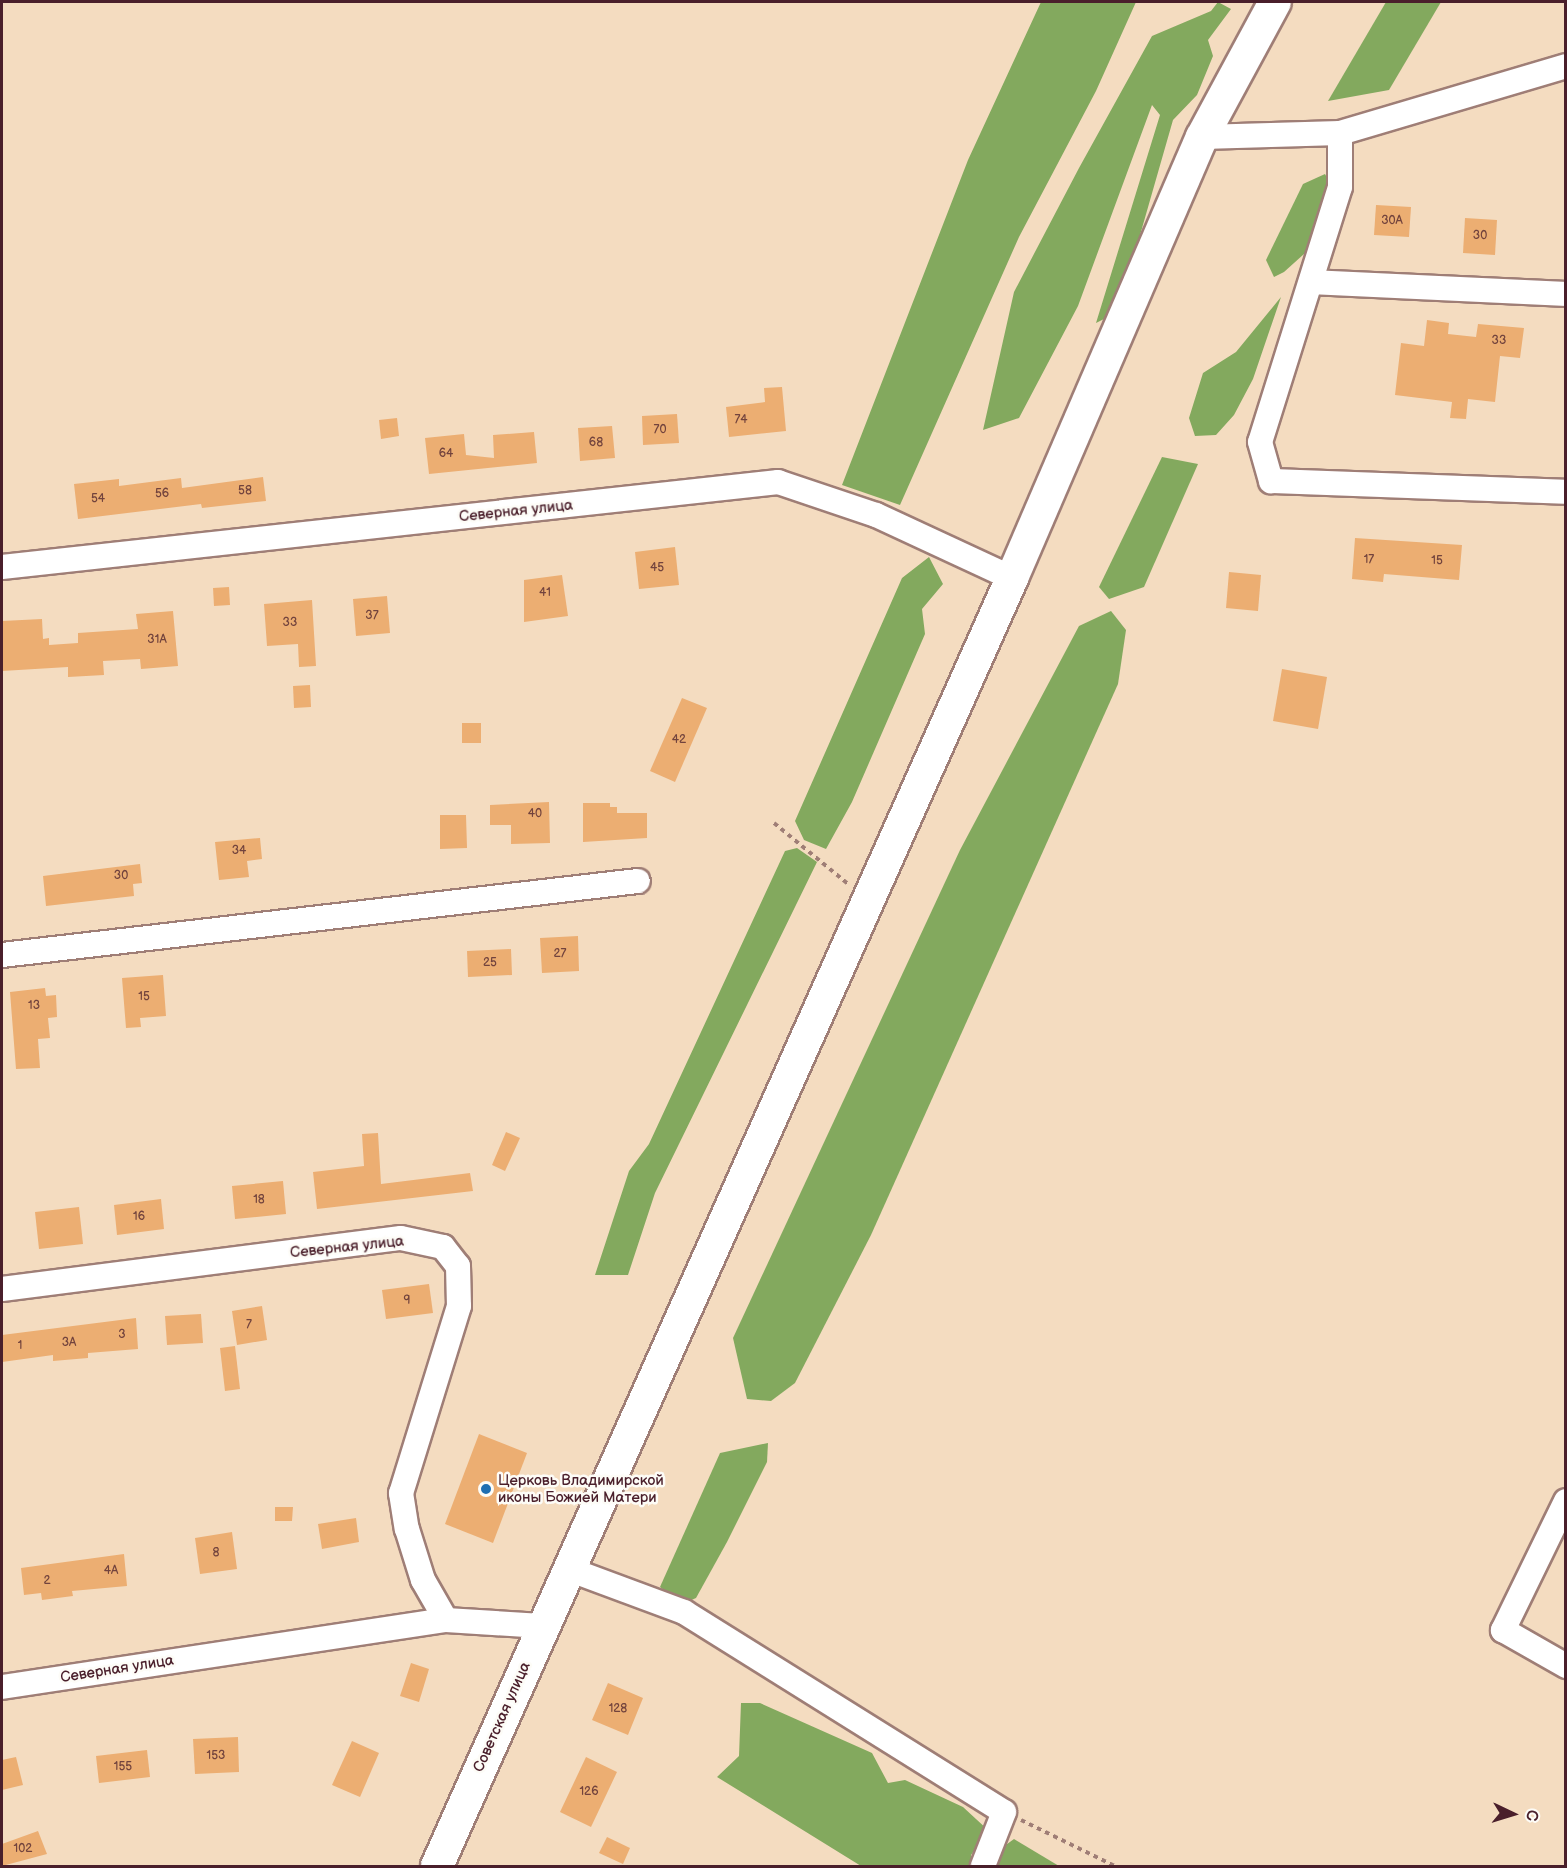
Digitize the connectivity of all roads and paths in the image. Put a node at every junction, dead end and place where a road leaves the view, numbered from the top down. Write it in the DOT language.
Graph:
graph roads {
  1 [pos="1275,2"];
  2 [pos="1566,66"];
  3 [pos="1340,133"];
  4 [pos="1202,137"];
  5 [pos="1311,282"];
  6 [pos="1566,294"];
  7 [pos="1566,492"];
  8 [pos="2,567"];
  9 [pos="1012,578"];
  10 [pos="774,823"];
  11 [pos="638,880"];
  12 [pos="868,899"];
  13 [pos="2,955"];
  14 [pos="2,1289"];
  15 [pos="1566,1501"];
  16 [pos="568,1569"];
  17 [pos="446,1620"];
  18 [pos="542,1626"];
  19 [pos="1566,1666"];
  20 [pos="2,1687"];
  21 [pos="1004,1812"];
  22 [pos="437,1866"];
  23 [pos="983,1866"];
  24 [pos="1114,1866"];
  1 -- 4 [label="main road, Советская улица"];
  2 -- 3 [label="street"];
  3 -- 4 [label="street"];
  3 -- 5 [label="street"];
  4 -- 9 [label="main road, Советская улица"];
  5 -- 6 [label="street"];
  5 -- 7 [label="street"];
  8 -- 9 [label="street, Северная улица"];
  9 -- 12 [label="main road, Советская улица"];
  10 -- 12 [label="path"];
  11 -- 13 [label="street"];
  12 -- 16 [label="main road, Советская улица"];
  14 -- 17 [label="street, Северная улица"];
  15 -- 19 [label="street"];
  16 -- 18 [label="main road, Советская улица"];
  16 -- 21 [label="street"];
  17 -- 18 [label="street, Северная улица"];
  17 -- 20 [label="street, Северная улица"];
  18 -- 22 [label="main road, Советская улица"];
  21 -- 23 [label="street"];
  21 -- 24 [label="path"];
}
